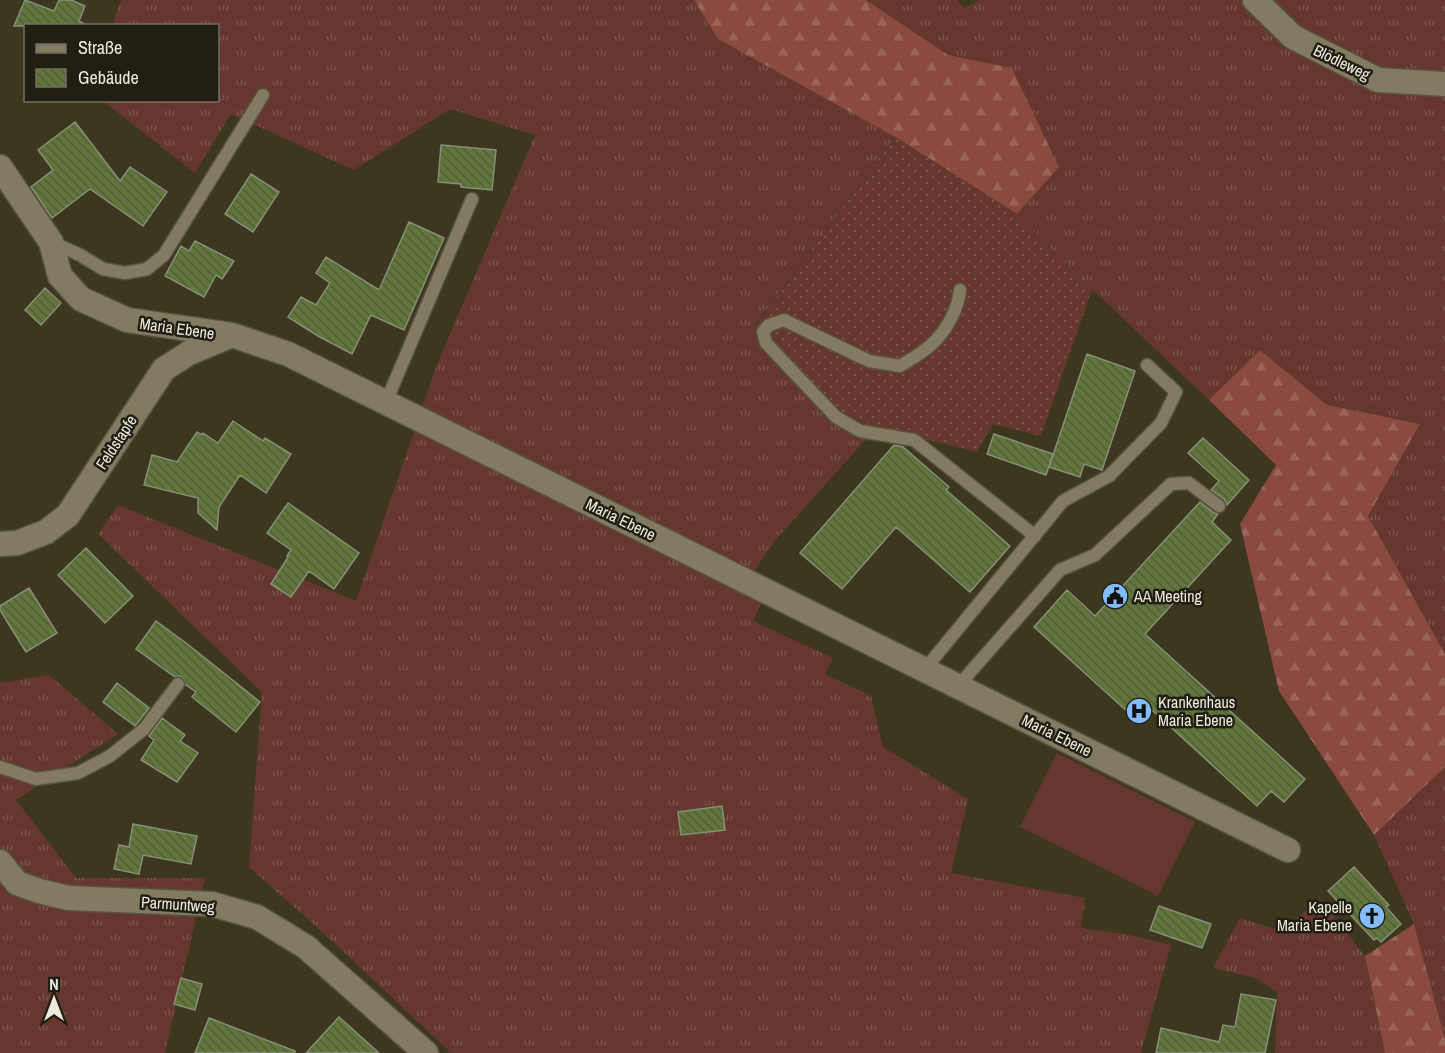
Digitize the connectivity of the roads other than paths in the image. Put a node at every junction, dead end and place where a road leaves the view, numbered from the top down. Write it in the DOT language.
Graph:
graph roads {
  1 [pos="1255,0"];
  2 [pos="1445,84"];
  3 [pos="263,95"];
  4 [pos="0,167"];
  5 [pos="472,199"];
  6 [pos="51,242"];
  7 [pos="960,290"];
  8 [pos="232,335"];
  9 [pos="1147,365"];
  10 [pos="386,402"];
  11 [pos="1219,506"];
  12 [pos="1035,536"];
  13 [pos="0,544"];
  14 [pos="925,669"];
  15 [pos="178,684"];
  16 [pos="958,686"];
  17 [pos="0,767"];
  18 [pos="1288,850"];
  19 [pos="0,862"];
  20 [pos="426,1053"];
  1 -- 2 [label="street, Blödleweg"];
  3 -- 6 [label="lane"];
  4 -- 6 [label="street, Maria Ebene"];
  5 -- 10 [label="lane"];
  6 -- 8 [label="street, Maria Ebene"];
  7 -- 12 [label="lane"];
  8 -- 10 [label="street, Maria Ebene"];
  8 -- 13 [label="street, Feldstapfe"];
  9 -- 12 [label="lane"];
  10 -- 14 [label="street, Maria Ebene"];
  11 -- 16 [label="lane"];
  12 -- 14 [label="lane"];
  14 -- 16 [label="street, Maria Ebene"];
  15 -- 17 [label="lane"];
  16 -- 18 [label="street, Maria Ebene"];
  19 -- 20 [label="street, Parmuntweg"];
}
